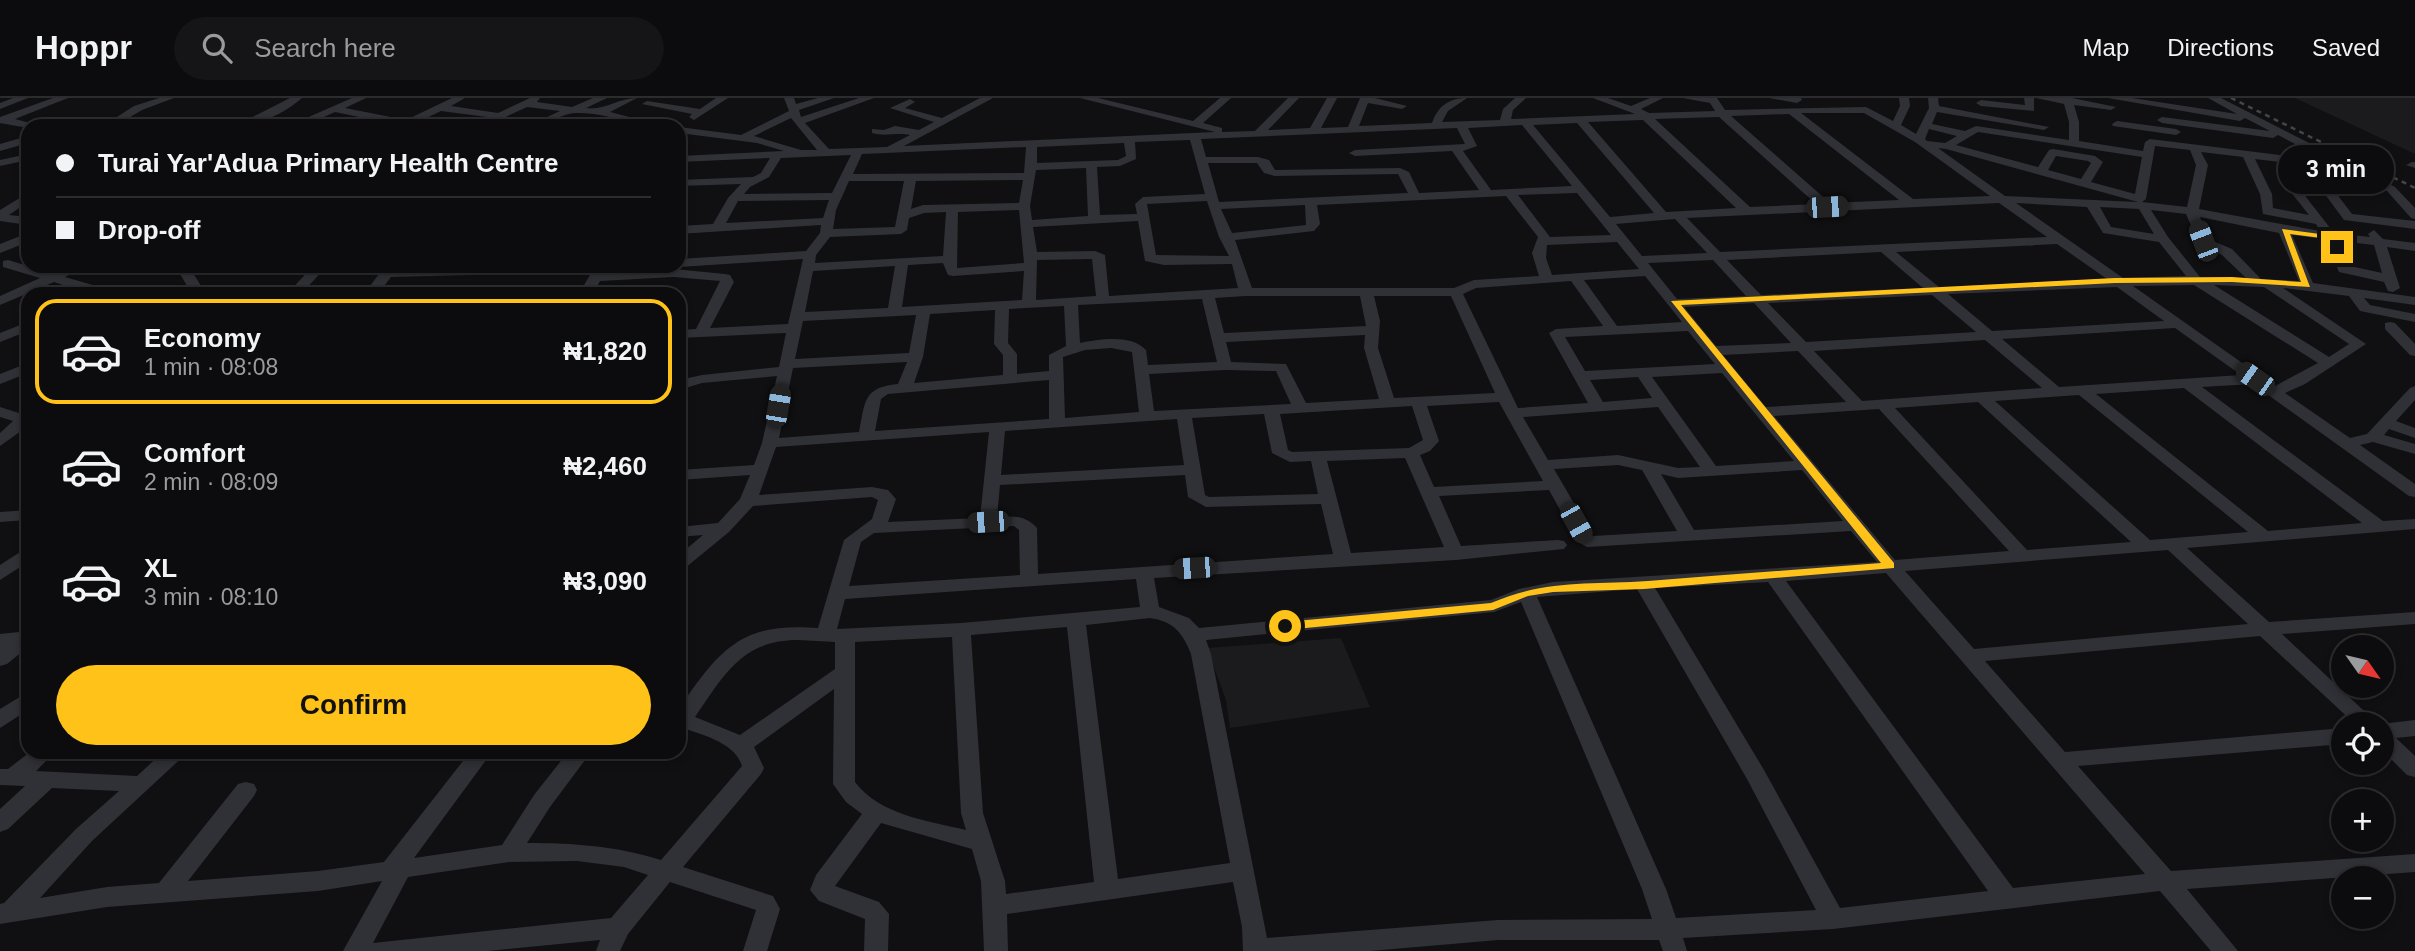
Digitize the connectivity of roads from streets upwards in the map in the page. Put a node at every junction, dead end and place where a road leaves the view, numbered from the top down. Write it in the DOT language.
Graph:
graph roads {
  1 [pos="23,98"];
  2 [pos="63,98"];
  3 [pos="169,98"];
  4 [pos="297,98"];
  5 [pos="361,98"];
  6 [pos="460,98"];
  7 [pos="539,98"];
  8 [pos="577,98"];
  9 [pos="632,98"];
  10 [pos="722,98"];
  11 [pos="829,98"];
  12 [pos="869,98"];
  13 [pos="988,98"];
  14 [pos="1085,98"];
  15 [pos="1226,98"];
  16 [pos="1294,98"];
  17 [pos="1332,98"];
  18 [pos="1365,98"];
  19 [pos="1414,98"];
  20 [pos="1462,98"];
  21 [pos="1658,98"];
  22 [pos="1688,98"];
  23 [pos="1774,98"];
  24 [pos="1904,98"];
  25 [pos="1941,98"];
  26 [pos="2029,98"];
  27 [pos="2041,98"];
  28 [pos="2213,98"];
  29 [pos="1516,99"];
  30 [pos="1607,99"];
  31 [pos="1712,99"];
  32 [pos="598,100"];
  33 [pos="2068,100"];
  34 [pos="2134,100"];
  35 [pos="909,102"];
  36 [pos="2167,102"];
  37 [pos="1933,103"];
  38 [pos="526,104"];
  39 [pos="647,104"];
  40 [pos="1796,105"];
  41 [pos="0,106"];
  42 [pos="1402,106"];
  43 [pos="440,108"];
  44 [pos="2112,108"];
  45 [pos="333,109"];
  46 [pos="1633,109"];
  47 [pos="572,110"];
  48 [pos="793,110"];
  49 [pos="702,112"];
  50 [pos="599,113"];
  51 [pos="503,114"];
  52 [pos="1722,114"];
  53 [pos="1320,117"];
  54 [pos="1648,118"];
  55 [pos="120,119"];
  56 [pos="256,119"];
  57 [pos="310,119"];
  58 [pos="377,119"];
  59 [pos="416,119"];
  60 [pos="492,119"];
  61 [pos="551,119"];
  62 [pos="627,119"];
  63 [pos="1,120"];
  64 [pos="1580,120"];
  65 [pos="2254,120"];
  66 [pos="943,121"];
  67 [pos="1505,122"];
  68 [pos="1525,122"];
  69 [pos="21,123"];
  70 [pos="686,124"];
  71 [pos="1461,125"];
  72 [pos="1896,125"];
  73 [pos="762,126"];
  74 [pos="1437,126"];
  75 [pos="1928,126"];
  76 [pos="1350,127"];
  77 [pos="1394,128"];
  78 [pos="686,130"];
  79 [pos="876,131"];
  80 [pos="1194,131"];
  81 [pos="1314,131"];
  82 [pos="920,132"];
  83 [pos="1258,134"];
  84 [pos="1964,134"];
  85 [pos="810,136"];
  86 [pos="2074,136"];
  87 [pos="21,137"];
  88 [pos="2291,137"];
  89 [pos="742,138"];
  90 [pos="1129,139"];
  91 [pos="0,140"];
  92 [pos="21,141"];
  93 [pos="1921,142"];
  94 [pos="1032,145"];
  95 [pos="1947,146"];
  96 [pos="2193,146"];
  97 [pos="961,147"];
  98 [pos="0,148"];
  99 [pos="1456,149"];
  100 [pos="2315,150"];
  101 [pos="885,151"];
  102 [pos="826,153"];
  103 [pos="857,153"];
  104 [pos="1355,153"];
  105 [pos="2148,153"];
  106 [pos="2247,153"];
  107 [pos="805,154"];
  108 [pos="777,156"];
  109 [pos="21,158"];
  110 [pos="707,158"];
  111 [pos="2200,158"];
  112 [pos="686,159"];
  113 [pos="1201,160"];
  114 [pos="0,163"];
  115 [pos="1091,165"];
  116 [pos="2253,165"];
  117 [pos="2347,167"];
  118 [pos="1363,171"];
  119 [pos="1030,172"];
  120 [pos="2041,172"];
  121 [pos="2316,174"];
  122 [pos="954,175"];
  123 [pos="911,176"];
  124 [pos="844,178"];
  125 [pos="758,180"];
  126 [pos="2288,181"];
  127 [pos="686,183"];
  128 [pos="2380,183"];
  129 [pos="2084,184"];
  130 [pos="1580,189"];
  131 [pos="1510,193"];
  132 [pos="1488,194"];
  133 [pos="836,196"];
  134 [pos="1415,196"];
  135 [pos="734,198"];
  136 [pos="2000,199"];
  137 [pos="1311,201"];
  138 [pos="21,202"];
  139 [pos="1213,202"];
  140 [pos="2267,202"];
  141 [pos="2141,203"];
  142 [pos="1910,204"];
  143 [pos="1024,206"];
  144 [pos="1827,207"];
  145 [pos="952,208"];
  146 [pos="2095,209"];
  147 [pos="2312,209"];
  148 [pos="1747,211"];
  149 [pos="2192,213"];
  150 [pos="905,215"];
  151 [pos="1662,215"];
  152 [pos="1677,215"];
  153 [pos="2415,215"];
  154 [pos="0,216"];
  155 [pos="1143,217"];
  156 [pos="1094,219"];
  157 [pos="21,220"];
  158 [pos="2152,220"];
  159 [pos="2364,220"];
  160 [pos="1607,221"];
  161 [pos="2320,221"];
  162 [pos="1025,223"];
  163 [pos="2415,225"];
  164 [pos="718,227"];
  165 [pos="827,227"];
  166 [pos="686,229"];
  167 [pos="2284,230"];
  168 [pos="1225,237"];
  169 [pos="2332,237"];
  170 [pos="1619,238"];
  171 [pos="2163,239"];
  172 [pos="21,240"];
  173 [pos="2057,240"];
  174 [pos="1542,241"];
  175 [pos="2379,242"];
  176 [pos="1883,247"];
  177 [pos="2415,247"];
  178 [pos="0,249"];
  179 [pos="1717,256"];
  180 [pos="21,259"];
  181 [pos="952,259"];
  182 [pos="1237,260"];
  183 [pos="808,261"];
  184 [pos="902,262"];
  185 [pos="1030,262"];
  186 [pos="4,266"];
  187 [pos="686,266"];
  188 [pos="1644,266"];
  189 [pos="686,268"];
  190 [pos="21,271"];
  191 [pos="29,273"];
  192 [pos="63,273"];
  193 [pos="314,273"];
  194 [pos="1576,278"];
  195 [pos="50,279"];
  196 [pos="2390,279"];
  197 [pos="1548,280"];
  198 [pos="2115,280"];
  199 [pos="2196,280"];
  200 [pos="2260,281"];
  201 [pos="2307,285"];
  202 [pos="32,287"];
  203 [pos="82,287"];
  204 [pos="301,287"];
  205 [pos="1933,289"];
  206 [pos="1366,291"];
  207 [pos="2352,291"];
  208 [pos="21,292"];
  209 [pos="1246,292"];
  210 [pos="1456,292"];
  211 [pos="1208,295"];
  212 [pos="1755,298"];
  213 [pos="2396,298"];
  214 [pos="1103,300"];
  215 [pos="2415,300"];
  216 [pos="0,301"];
  217 [pos="1071,302"];
  218 [pos="1674,303"];
  219 [pos="1029,305"];
  220 [pos="1002,306"];
  221 [pos="923,311"];
  222 [pos="894,313"];
  223 [pos="2415,318"];
  224 [pos="794,323"];
  225 [pos="2178,324"];
  226 [pos="1694,326"];
  227 [pos="2390,326"];
  228 [pos="1371,330"];
  229 [pos="1613,330"];
  230 [pos="701,332"];
  231 [pos="686,333"];
  232 [pos="1987,336"];
  233 [pos="1219,338"];
  234 [pos="2409,342"];
  235 [pos="1073,347"];
  236 [pos="1802,347"];
  237 [pos="1713,351"];
  238 [pos="2415,352"];
  239 [pos="916,358"];
  240 [pos="2327,362"];
  241 [pos="1225,366"];
  242 [pos="785,368"];
  243 [pos="1726,368"];
  244 [pos="21,370"];
  245 [pos="1142,370"];
  246 [pos="1642,373"];
  247 [pos="1054,376"];
  248 [pos="1580,376"];
  249 [pos="1010,379"];
  250 [pos="2255,379"];
  251 [pos="0,380"];
  252 [pos="2188,383"];
  253 [pos="686,386"];
  254 [pos="905,386"];
  255 [pos="2082,390"];
  256 [pos="2056,392"];
  257 [pos="2274,392"];
  258 [pos="1504,397"];
  259 [pos="1983,398"];
  260 [pos="1418,401"];
  261 [pos="2412,401"];
  262 [pos="1663,402"];
  263 [pos="1388,403"];
  264 [pos="1882,403"];
  265 [pos="1858,405"];
  266 [pos="1300,407"];
  267 [pos="1598,407"];
  268 [pos="1271,409"];
  269 [pos="1762,412"];
  270 [pos="1514,413"];
  271 [pos="2,414"];
  272 [pos="1184,414"];
  273 [pos="1147,417"];
  274 [pos="21,419"];
  275 [pos="1057,422"];
  276 [pos="2386,423"];
  277 [pos="21,425"];
  278 [pos="998,425"];
  279 [pos="2415,433"];
  280 [pos="866,435"];
  281 [pos="2373,437"];
  282 [pos="0,441"];
  283 [pos="770,443"];
  284 [pos="2346,444"];
  285 [pos="2415,449"];
  286 [pos="1411,453"];
  287 [pos="1318,458"];
  288 [pos="1543,465"];
  289 [pos="1808,465"];
  290 [pos="761,469"];
  291 [pos="1650,469"];
  292 [pos="1193,470"];
  293 [pos="1711,471"];
  294 [pos="2388,473"];
  295 [pos="686,474"];
  296 [pos="2415,477"];
  297 [pos="992,480"];
  298 [pos="1555,485"];
  299 [pos="1428,492"];
  300 [pos="2415,492"];
  301 [pos="1328,499"];
  302 [pos="748,501"];
  303 [pos="21,516"];
  304 [pos="0,517"];
  305 [pos="988,522"];
  306 [pos="1857,524"];
  307 [pos="2415,524"];
  308 [pos="2379,527"];
  309 [pos="723,528"];
  310 [pos="869,528"];
  311 [pos="686,531"];
  312 [pos="1687,533"];
  313 [pos="2264,536"];
  314 [pos="2170,542"];
  315 [pos="2144,544"];
  316 [pos="1558,545"];
  317 [pos="1456,554"];
  318 [pos="2022,555"];
  319 [pos="21,558"];
  320 [pos="686,558"];
  321 [pos="1343,559"];
  322 [pos="1890,566"];
  323 [pos="21,570"];
  324 [pos="2,571"];
  325 [pos="1144,571"];
  326 [pos="1773,576"];
  327 [pos="1029,579"];
  328 [pos="1644,585"];
  329 [pos="840,593"];
  330 [pos="1526,593"];
  331 [pos="1150,612"];
  332 [pos="2415,618"];
  333 [pos="1076,619"];
  334 [pos="2263,629"];
  335 [pos="961,630"];
  336 [pos="1194,635"];
  337 [pos="835,636"];
  338 [pos="21,638"];
  339 [pos="0,640"];
  340 [pos="21,643"];
  341 [pos="1971,656"];
  342 [pos="0,659"];
  343 [pos="845,672"];
  344 [pos="21,704"];
  345 [pos="2355,712"];
  346 [pos="686,713"];
  347 [pos="0,720"];
  348 [pos="686,722"];
  349 [pos="2415,728"];
  350 [pos="2394,732"];
  351 [pos="2331,737"];
  352 [pos="739,746"];
  353 [pos="2394,747"];
  354 [pos="34,759"];
  355 [pos="170,759"];
  356 [pos="477,759"];
  357 [pos="575,759"];
  358 [pos="2060,760"];
  359 [pos="2415,769"];
  360 [pos="7,777"];
  361 [pos="48,778"];
  362 [pos="140,784"];
  363 [pos="246,790"];
  364 [pos="877,811"];
  365 [pos="0,822"];
  366 [pos="979,842"];
  367 [pos="509,853"];
  368 [pos="2415,863"];
  369 [pos="396,869"];
  370 [pos="664,871"];
  371 [pos="1242,871"];
  372 [pos="2165,881"];
  373 [pos="1108,890"];
  374 [pos="164,894"];
  375 [pos="2006,897"];
  376 [pos="994,906"];
  377 [pos="6,913"];
  378 [pos="1833,919"];
  379 [pos="618,928"];
  380 [pos="1672,940"];
  381 [pos="482,945"];
  382 [pos="355,951"];
  383 [pos="379,951"];
  384 [pos="608,951"];
  385 [pos="755,951"];
  386 [pos="876,951"];
  387 [pos="996,951"];
  388 [pos="1255,951"];
  389 [pos="2226,951"];
  1 -- 41 [label="street"];
  2 -- 63 [label="street"];
  3 -- 55 [label="street"];
  4 -- 56 [label="street"];
  5 -- 45 [label="street"];
  6 -- 43 [label="street"];
  7 -- 38 [label="street"];
  8 -- 32 [label="street"];
  9 -- 50 [label="street"];
  10 -- 49 [label="street"];
  11 -- 48 [label="street"];
  12 -- 48 [label="street"];
  13 -- 66 [label="street"];
  14 -- 80 [label="street"];
  15 -- 80 [label="street"];
  16 -- 83 [label="street"];
  17 -- 53 [label="street"];
  18 -- 42 [label="street"];
  18 -- 76 [label="street"];
  19 -- 42 [label="street"];
  20 -- 74 [label="street"];
  21 -- 46 [label="street"];
  22 -- 31 [label="street"];
  23 -- 40 [label="street"];
  24 -- 72 [label="street"];
  25 -- 26 [label="street"];
  27 -- 33 [label="street"];
  28 -- 65 [label="street"];
  29 -- 67 [label="street"];
  30 -- 46 [label="street"];
  31 -- 52 [label="street"];
  32 -- 47 [label="street"];
  33 -- 44 [label="street"];
  33 -- 86 [label="street"];
  34 -- 36 [label="street"];
  34 -- 44 [label="street"];
  35 -- 66 [label="street"];
  36 -- 65 [label="street"];
  37 -- 75 [label="street"];
  37 -- 86 [label="street"];
  38 -- 47 [label="street"];
  38 -- 51 [label="street"];
  39 -- 49 [label="street"];
  40 -- 52 [label="street"];
  40 -- 72 [label="street"];
  40 -- 142 [label="street"];
  42 -- 77 [label="street"];
  43 -- 51 [label="street"];
  43 -- 59 [label="street"];
  44 -- 86 [label="street"];
  44 -- 88 [label="street"];
  44 -- 100 [label="street"];
  45 -- 57 [label="street"];
  45 -- 58 [label="street"];
  46 -- 54 [label="street"];
  47 -- 50 [label="street"];
  47 -- 61 [label="street"];
  48 -- 73 [label="street"];
  48 -- 85 [label="street"];
  49 -- 70 [label="street"];
  50 -- 62 [label="street"];
  51 -- 60 [label="street"];
  51 -- 61 [label="street"];
  52 -- 54 [label="street"];
  52 -- 144 [label="street"];
  53 -- 76 [label="street"];
  53 -- 81 [label="street"];
  54 -- 64 [label="street"];
  54 -- 148 [label="street"];
  63 -- 69 [label="street"];
  64 -- 68 [label="street"];
  64 -- 151 [label="street"];
  65 -- 88 [label="street"];
  66 -- 82 [label="street"];
  67 -- 68 [label="street"];
  67 -- 71 [label="street"];
  68 -- 130 [label="street"];
  71 -- 74 [label="street"];
  71 -- 99 [label="street"];
  72 -- 93 [label="street"];
  73 -- 85 [label="street"];
  73 -- 89 [label="street"];
  74 -- 77 [label="street"];
  75 -- 84 [label="street"];
  75 -- 93 [label="street"];
  76 -- 77 [label="street"];
  76 -- 81 [label="street"];
  76 -- 104 [label="street"];
  78 -- 89 [label="street"];
  79 -- 82 [label="street"];
  80 -- 83 [label="street"];
  80 -- 90 [label="street"];
  80 -- 113 [label="street"];
  81 -- 83 [label="street"];
  82 -- 101 [label="street"];
  84 -- 86 [label="street"];
  84 -- 95 [label="street"];
  85 -- 102 [label="street"];
  86 -- 105 [label="street"];
  87 -- 91 [label="street"];
  88 -- 100 [label="street"];
  89 -- 107 [label="street"];
  89 -- 110 [label="street"];
  90 -- 94 [label="street"];
  90 -- 115 [label="street"];
  92 -- 98 [label="street"];
  93 -- 95 [label="street"];
  93 -- 136 [label="street"];
  94 -- 97 [label="street"];
  94 -- 119 [label="street"];
  95 -- 120 [label="street"];
  96 -- 105 [label="street"];
  96 -- 106 [label="street"];
  96 -- 111 [label="street"];
  97 -- 101 [label="street"];
  97 -- 122 [label="street"];
  99 -- 104 [label="street"];
  99 -- 132 [label="street"];
  100 -- 117 [label="street"];
  101 -- 103 [label="street"];
  102 -- 103 [label="street"];
  102 -- 107 [label="street"];
  103 -- 124 [label="street"];
  104 -- 118 [label="street"];
  105 -- 111 [label="street"];
  105 -- 141 [label="street"];
  106 -- 116 [label="street"];
  106 -- 117 [label="street"];
  107 -- 108 [label="street"];
  108 -- 110 [label="street"];
  108 -- 125 [label="street"];
  109 -- 114 [label="street"];
  110 -- 112 [label="street"];
  111 -- 116 [label="street"];
  111 -- 149 [label="street"];
  113 -- 118 [label="street"];
  113 -- 139 [label="street"];
  115 -- 119 [label="street"];
  115 -- 156 [label="street"];
  116 -- 121 [label="street"];
  116 -- 140 [label="street"];
  117 -- 128 [label="street"];
  118 -- 134 [label="street"];
  119 -- 122 [label="street"];
  119 -- 143 [label="street"];
  120 -- 129 [label="street"];
  120 -- 129 [label="street"];
  121 -- 128 [label="street"];
  121 -- 159 [label="street"];
  122 -- 123 [label="street"];
  123 -- 124 [label="street"];
  123 -- 150 [label="street"];
  124 -- 133 [label="street"];
  125 -- 127 [label="street"];
  125 -- 135 [label="street"];
  126 -- 147 [label="street"];
  128 -- 153 [label="street"];
  129 -- 141 [label="street"];
  130 -- 131 [label="street"];
  130 -- 160 [label="street"];
  131 -- 132 [label="street"];
  131 -- 174 [label="street"];
  132 -- 134 [label="street"];
  133 -- 135 [label="street"];
  133 -- 165 [label="street"];
  134 -- 137 [label="street"];
  135 -- 164 [label="street"];
  136 -- 142 [label="street"];
  136 -- 146 [label="street"];
  136 -- 173 [label="street"];
  137 -- 139 [label="street"];
  137 -- 168 [label="street"];
  138 -- 154 [label="street"];
  139 -- 155 [label="street"];
  139 -- 168 [label="street"];
  140 -- 147 [label="street"];
  140 -- 161 [label="street"];
  141 -- 146 [label="street"];
  141 -- 149 [label="street"];
  141 -- 158 [label="street"];
  142 -- 144 [label="street"];
  143 -- 145 [label="street"];
  143 -- 162 [label="street"];
  144 -- 148 [label="street"];
  145 -- 150 [label="street"];
  145 -- 181 [label="street"];
  146 -- 158 [label="street"];
  146 -- 171 [label="street"];
  147 -- 161 [label="street"];
  148 -- 152 [label="street"];
  149 -- 167 [label="street"];
  149 -- 200 [label="street"];
  150 -- 165 [label="street"];
  151 -- 152 [label="street"];
  151 -- 160 [label="street"];
  152 -- 179 [label="street"];
  154 -- 157 [label="street"];
  155 -- 156 [label="street"];
  155 -- 182 [label="street"];
  156 -- 162 [label="street"];
  158 -- 171 [label="street"];
  159 -- 163 [label="street"];
  159 -- 175 [label="street"];
  160 -- 170 [label="street"];
  161 -- 169 [label="street"];
  162 -- 185 [label="street"];
  164 -- 165 [label="street"];
  164 -- 166 [label="street"];
  165 -- 183 [label="street"];
  167 -- 169 [label="street"];
  167 -- 201 [label="street"];
  168 -- 182 [label="street"];
  169 -- 175 [label="street"];
  169 -- 196 [label="street"];
  170 -- 174 [label="street"];
  170 -- 188 [label="street"];
  171 -- 199 [label="street"];
  172 -- 178 [label="street"];
  173 -- 176 [label="street"];
  173 -- 198 [label="street"];
  174 -- 197 [label="street"];
  175 -- 177 [label="street"];
  175 -- 196 [label="street"];
  176 -- 179 [label="street"];
  176 -- 205 [label="street"];
  179 -- 188 [label="street"];
  179 -- 212 [label="street"];
  180 -- 186 [label="street"];
  181 -- 184 [label="street"];
  181 -- 185 [label="street"];
  182 -- 209 [label="street"];
  183 -- 184 [label="street"];
  183 -- 187 [label="street"];
  183 -- 224 [label="street"];
  184 -- 222 [label="street"];
  185 -- 214 [label="street"];
  185 -- 219 [label="street"];
  186 -- 190 [label="street"];
  188 -- 194 [label="street"];
  188 -- 218 [label="street"];
  189 -- 230 [label="street"];
  191 -- 195 [label="street"];
  192 -- 195 [label="street"];
  193 -- 204 [label="street"];
  194 -- 197 [label="street"];
  194 -- 229 [label="street"];
  195 -- 202 [label="street"];
  195 -- 203 [label="street"];
  196 -- 213 [label="street"];
  197 -- 210 [label="street"];
  198 -- 199 [label="street"];
  198 -- 205 [label="street"];
  198 -- 225 [label="street"];
  199 -- 200 [label="street"];
  199 -- 240 [label="street"];
  200 -- 201 [label="street"];
  200 -- 240 [label="street"];
  201 -- 207 [label="street"];
  205 -- 212 [label="street"];
  205 -- 232 [label="street"];
  206 -- 209 [label="street"];
  206 -- 210 [label="street"];
  206 -- 228 [label="street"];
  207 -- 213 [label="street"];
  207 -- 223 [label="street"];
  208 -- 216 [label="street"];
  209 -- 211 [label="street"];
  210 -- 258 [label="street"];
  211 -- 214 [label="street"];
  211 -- 233 [label="street"];
  212 -- 218 [label="street"];
  212 -- 236 [label="street"];
  213 -- 215 [label="street"];
  214 -- 217 [label="street"];
  217 -- 219 [label="street"];
  217 -- 235 [label="street"];
  218 -- 226 [label="street"];
  219 -- 220 [label="street"];
  220 -- 221 [label="street"];
  220 -- 249 [label="street"];
  221 -- 222 [label="street"];
  221 -- 239 [label="street"];
  222 -- 224 [label="street"];
  224 -- 230 [label="street"];
  224 -- 242 [label="street"];
  225 -- 232 [label="street"];
  225 -- 250 [label="street"];
  226 -- 229 [label="street"];
  226 -- 237 [label="street"];
  227 -- 234 [label="street"];
  228 -- 233 [label="street"];
  228 -- 263 [label="street"];
  229 -- 248 [label="street"];
  230 -- 231 [label="street"];
  232 -- 236 [label="street"];
  232 -- 256 [label="street"];
  233 -- 241 [label="street"];
  234 -- 238 [label="street"];
  235 -- 245 [label="street"];
  235 -- 247 [label="street"];
  236 -- 237 [label="street"];
  236 -- 265 [label="street"];
  237 -- 243 [label="street"];
  239 -- 242 [label="street"];
  239 -- 254 [label="street"];
  240 -- 257 [label="street"];
  241 -- 245 [label="street"];
  241 -- 266 [label="street"];
  242 -- 253 [label="street"];
  242 -- 283 [label="street"];
  243 -- 246 [label="street"];
  243 -- 269 [label="street"];
  244 -- 251 [label="street"];
  245 -- 273 [label="street"];
  246 -- 248 [label="street"];
  246 -- 262 [label="street"];
  247 -- 249 [label="street"];
  247 -- 275 [label="street"];
  248 -- 267 [label="street"];
  249 -- 254 [label="street"];
  250 -- 252 [label="street"];
  250 -- 257 [label="street"];
  252 -- 255 [label="street"];
  252 -- 308 [label="street"];
  254 -- 280 [label="street"];
  255 -- 256 [label="street"];
  255 -- 313 [label="street"];
  256 -- 259 [label="street"];
  257 -- 284 [label="street"];
  258 -- 260 [label="street"];
  258 -- 270 [label="street"];
  259 -- 264 [label="street"];
  259 -- 315 [label="street"];
  260 -- 263 [label="street"];
  260 -- 286 [label="street"];
  261 -- 276 [label="street"];
  262 -- 267 [label="street"];
  262 -- 293 [label="street"];
  263 -- 266 [label="street"];
  264 -- 265 [label="street"];
  264 -- 318 [label="street"];
  265 -- 269 [label="street"];
  266 -- 268 [label="street"];
  267 -- 270 [label="street"];
  268 -- 272 [label="street"];
  268 -- 287 [label="street"];
  269 -- 289 [label="street"];
  270 -- 288 [label="street"];
  271 -- 274 [label="street"];
  272 -- 273 [label="street"];
  272 -- 292 [label="street"];
  273 -- 275 [label="street"];
  275 -- 278 [label="street"];
  276 -- 279 [label="street"];
  276 -- 281 [label="street"];
  277 -- 282 [label="street"];
  278 -- 280 [label="street"];
  278 -- 297 [label="street"];
  280 -- 283 [label="street"];
  281 -- 284 [label="street"];
  281 -- 285 [label="street"];
  283 -- 290 [label="street"];
  284 -- 294 [label="street"];
  286 -- 287 [label="street"];
  286 -- 299 [label="street"];
  287 -- 301 [label="street"];
  288 -- 291 [label="street"];
  288 -- 298 [label="street"];
  289 -- 293 [label="street"];
  289 -- 306 [label="street"];
  290 -- 295 [label="street"];
  290 -- 302 [label="street"];
  291 -- 293 [label="street"];
  291 -- 312 [label="street"];
  292 -- 297 [label="street"];
  292 -- 301 [label="street"];
  294 -- 296 [label="street"];
  294 -- 300 [label="street"];
  297 -- 305 [label="street"];
  298 -- 299 [label="street"];
  298 -- 312 [label="street"];
  299 -- 317 [label="street"];
  301 -- 321 [label="street"];
  302 -- 309 [label="street"];
  302 -- 310 [label="street"];
  303 -- 304 [label="street"];
  305 -- 310 [label="street"];
  305 -- 327 [label="street"];
  306 -- 312 [label="street"];
  306 -- 322 [label="street"];
  307 -- 308 [label="street"];
  308 -- 313 [label="street"];
  309 -- 311 [label="street"];
  309 -- 320 [label="street"];
  310 -- 329 [label="street"];
  313 -- 314 [label="street"];
  314 -- 315 [label="street"];
  314 -- 334 [label="street"];
  315 -- 318 [label="street"];
  316 -- 317 [label="street"];
  317 -- 321 [label="street"];
  318 -- 322 [label="street"];
  319 -- 324 [label="street"];
  321 -- 325 [label="street"];
  322 -- 326 [label="street"];
  322 -- 341 [label="street"];
  323 -- 324 [label="street"];
  325 -- 327 [label="street"];
  325 -- 331 [label="street"];
  326 -- 328 [label="street"];
  326 -- 375 [label="street"];
  327 -- 329 [label="street"];
  328 -- 330 [label="street"];
  328 -- 378 [label="street"];
  329 -- 337 [label="street"];
  330 -- 336 [label="street"];
  330 -- 380 [label="street"];
  331 -- 333 [label="street"];
  331 -- 336 [label="street"];
  332 -- 334 [label="street"];
  333 -- 335 [label="street"];
  333 -- 373 [label="street"];
  334 -- 341 [label="street"];
  334 -- 345 [label="street"];
  335 -- 337 [label="street"];
  335 -- 366 [label="street"];
  336 -- 371 [label="street"];
  337 -- 343 [label="street"];
  337 -- 346 [label="street"];
  338 -- 339 [label="street"];
  340 -- 342 [label="street"];
  341 -- 358 [label="street"];
  343 -- 352 [label="street"];
  343 -- 364 [label="street"];
  344 -- 347 [label="street"];
  348 -- 352 [label="street"];
  349 -- 350 [label="street"];
  351 -- 358 [label="street"];
  352 -- 370 [label="street"];
  353 -- 359 [label="street"];
  354 -- 360 [label="street"];
  355 -- 362 [label="street"];
  356 -- 369 [label="street"];
  357 -- 367 [label="street"];
  358 -- 372 [label="street"];
  360 -- 361 [label="street"];
  361 -- 362 [label="street"];
  361 -- 365 [label="street"];
  362 -- 377 [label="street"];
  363 -- 374 [label="street"];
  364 -- 366 [label="street"];
  364 -- 386 [label="street"];
  366 -- 376 [label="street"];
  367 -- 369 [label="street"];
  367 -- 370 [label="street"];
  368 -- 372 [label="street"];
  369 -- 374 [label="street"];
  369 -- 382 [label="street"];
  370 -- 379 [label="street"];
  370 -- 385 [label="street"];
  371 -- 373 [label="street"];
  371 -- 388 [label="street"];
  372 -- 375 [label="street"];
  372 -- 389 [label="street"];
  373 -- 376 [label="street"];
  374 -- 377 [label="street"];
  375 -- 378 [label="street"];
  376 -- 387 [label="street"];
  378 -- 380 [label="street"];
  379 -- 381 [label="street"];
  379 -- 384 [label="street"];
  380 -- 388 [label="street"];
  381 -- 383 [label="street"];
}
